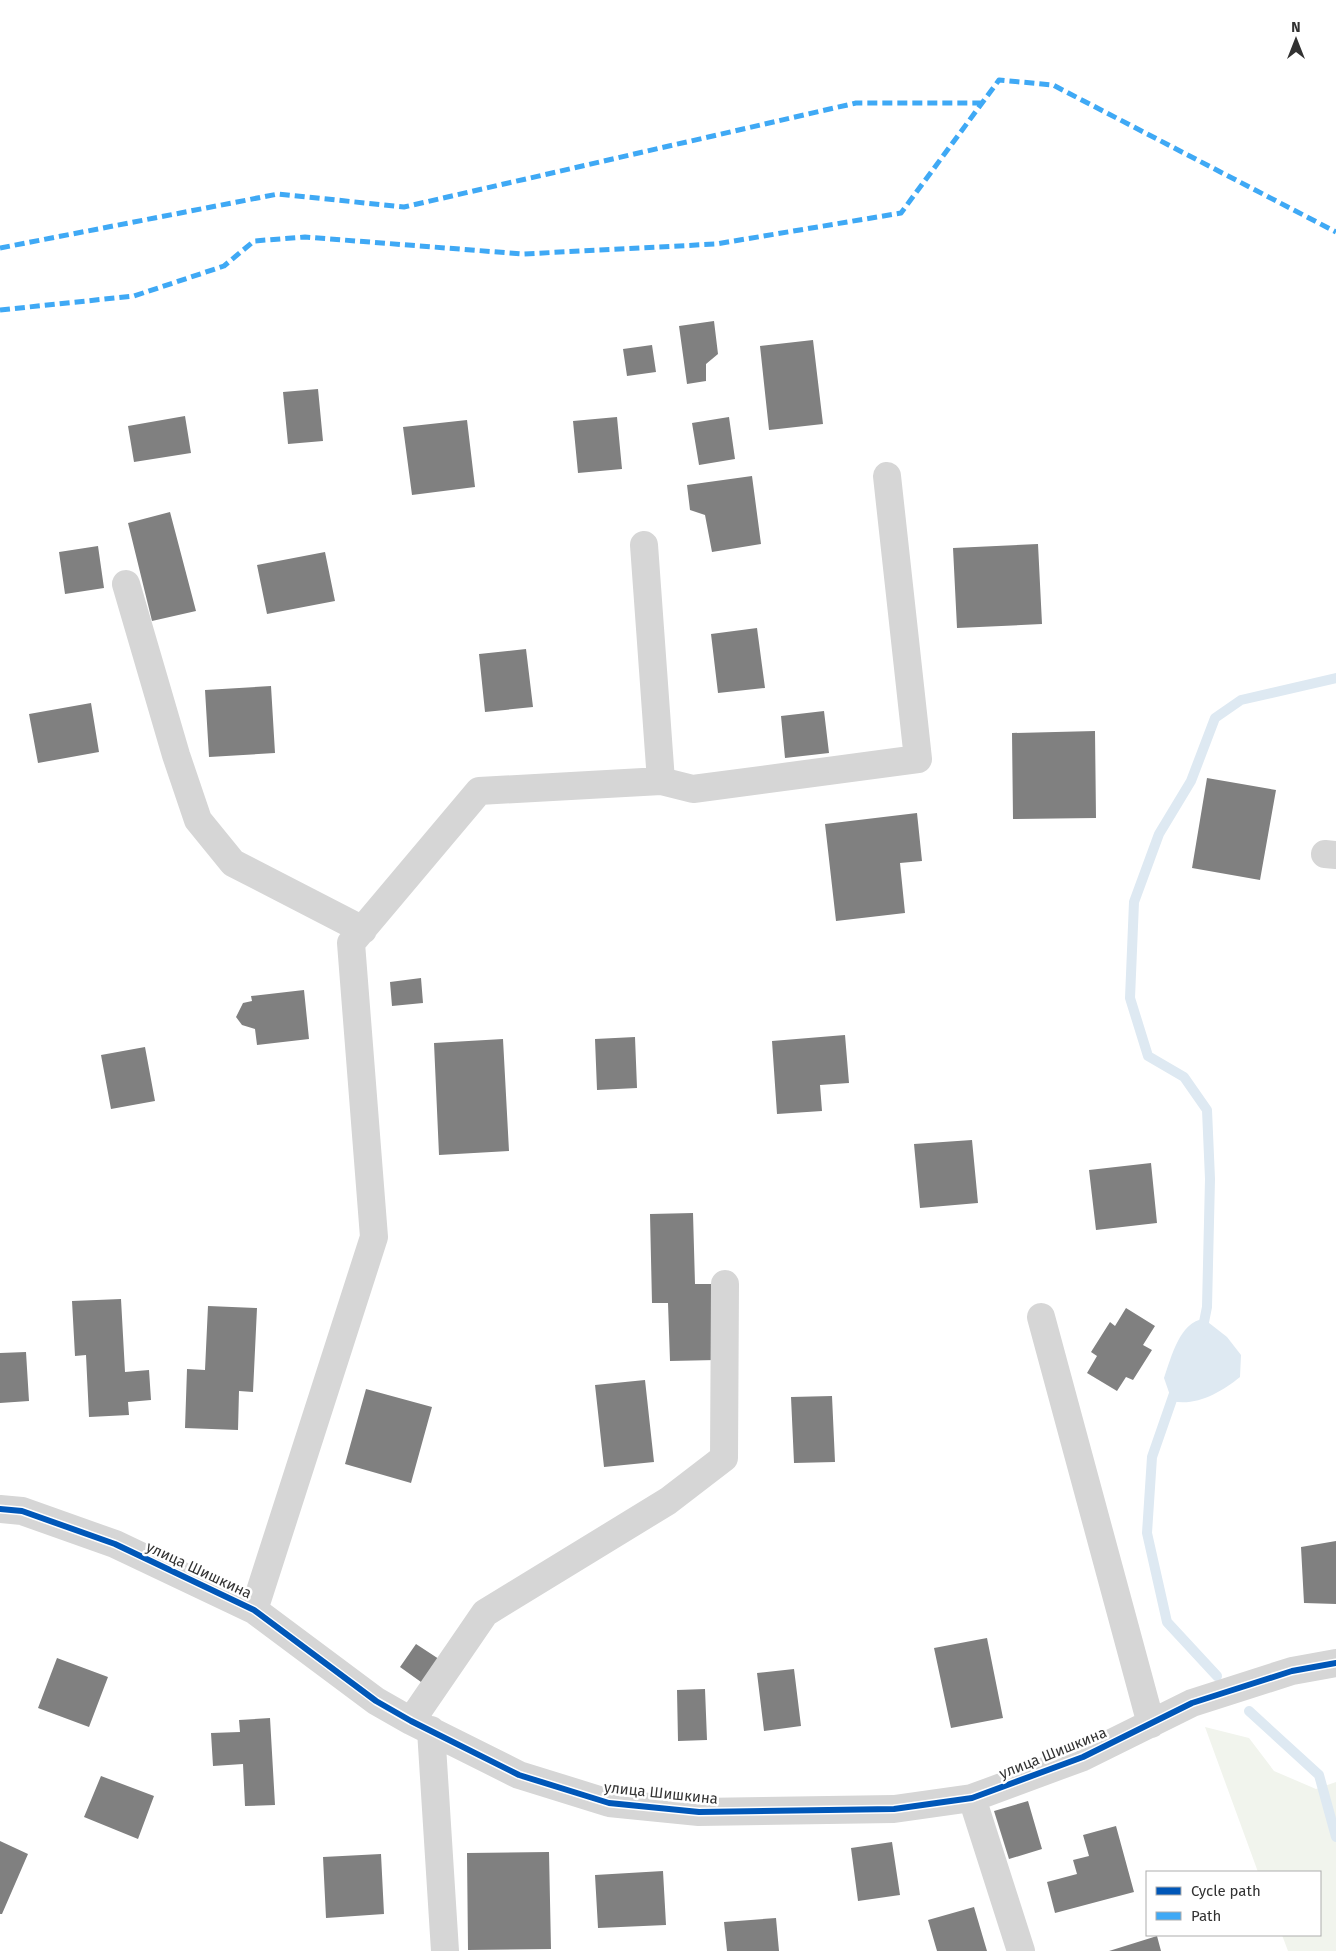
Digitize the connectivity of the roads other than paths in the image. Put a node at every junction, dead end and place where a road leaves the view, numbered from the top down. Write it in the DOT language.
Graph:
graph roads {
  1 [pos="887,476"];
  2 [pos="644,545"];
  3 [pos="126,584"];
  4 [pos="661,781"];
  5 [pos="362,930"];
  6 [pos="725,1284"];
  7 [pos="1042,1317"];
  8 [pos="0,1509"];
  9 [pos="254,1610"];
  10 [pos="1336,1663"];
  11 [pos="1151,1724"];
  12 [pos="421,1726"];
  13 [pos="972,1798"];
  14 [pos="445,1951"];
  15 [pos="1021,1951"];
  1 -- 4 [label="street"];
  2 -- 4 [label="street"];
  3 -- 5 [label="street"];
  4 -- 5 [label="street"];
  5 -- 9 [label="street"];
  6 -- 12 [label="street"];
  7 -- 11 [label="street"];
  8 -- 9 [label="street, улица Шишкина"];
  9 -- 12 [label="street, улица Шишкина"];
  10 -- 11 [label="street, улица Шишкина"];
  11 -- 13 [label="street, улица Шишкина"];
  12 -- 13 [label="street, улица Шишкина"];
  12 -- 14 [label="street"];
  13 -- 15 [label="street"];
}
